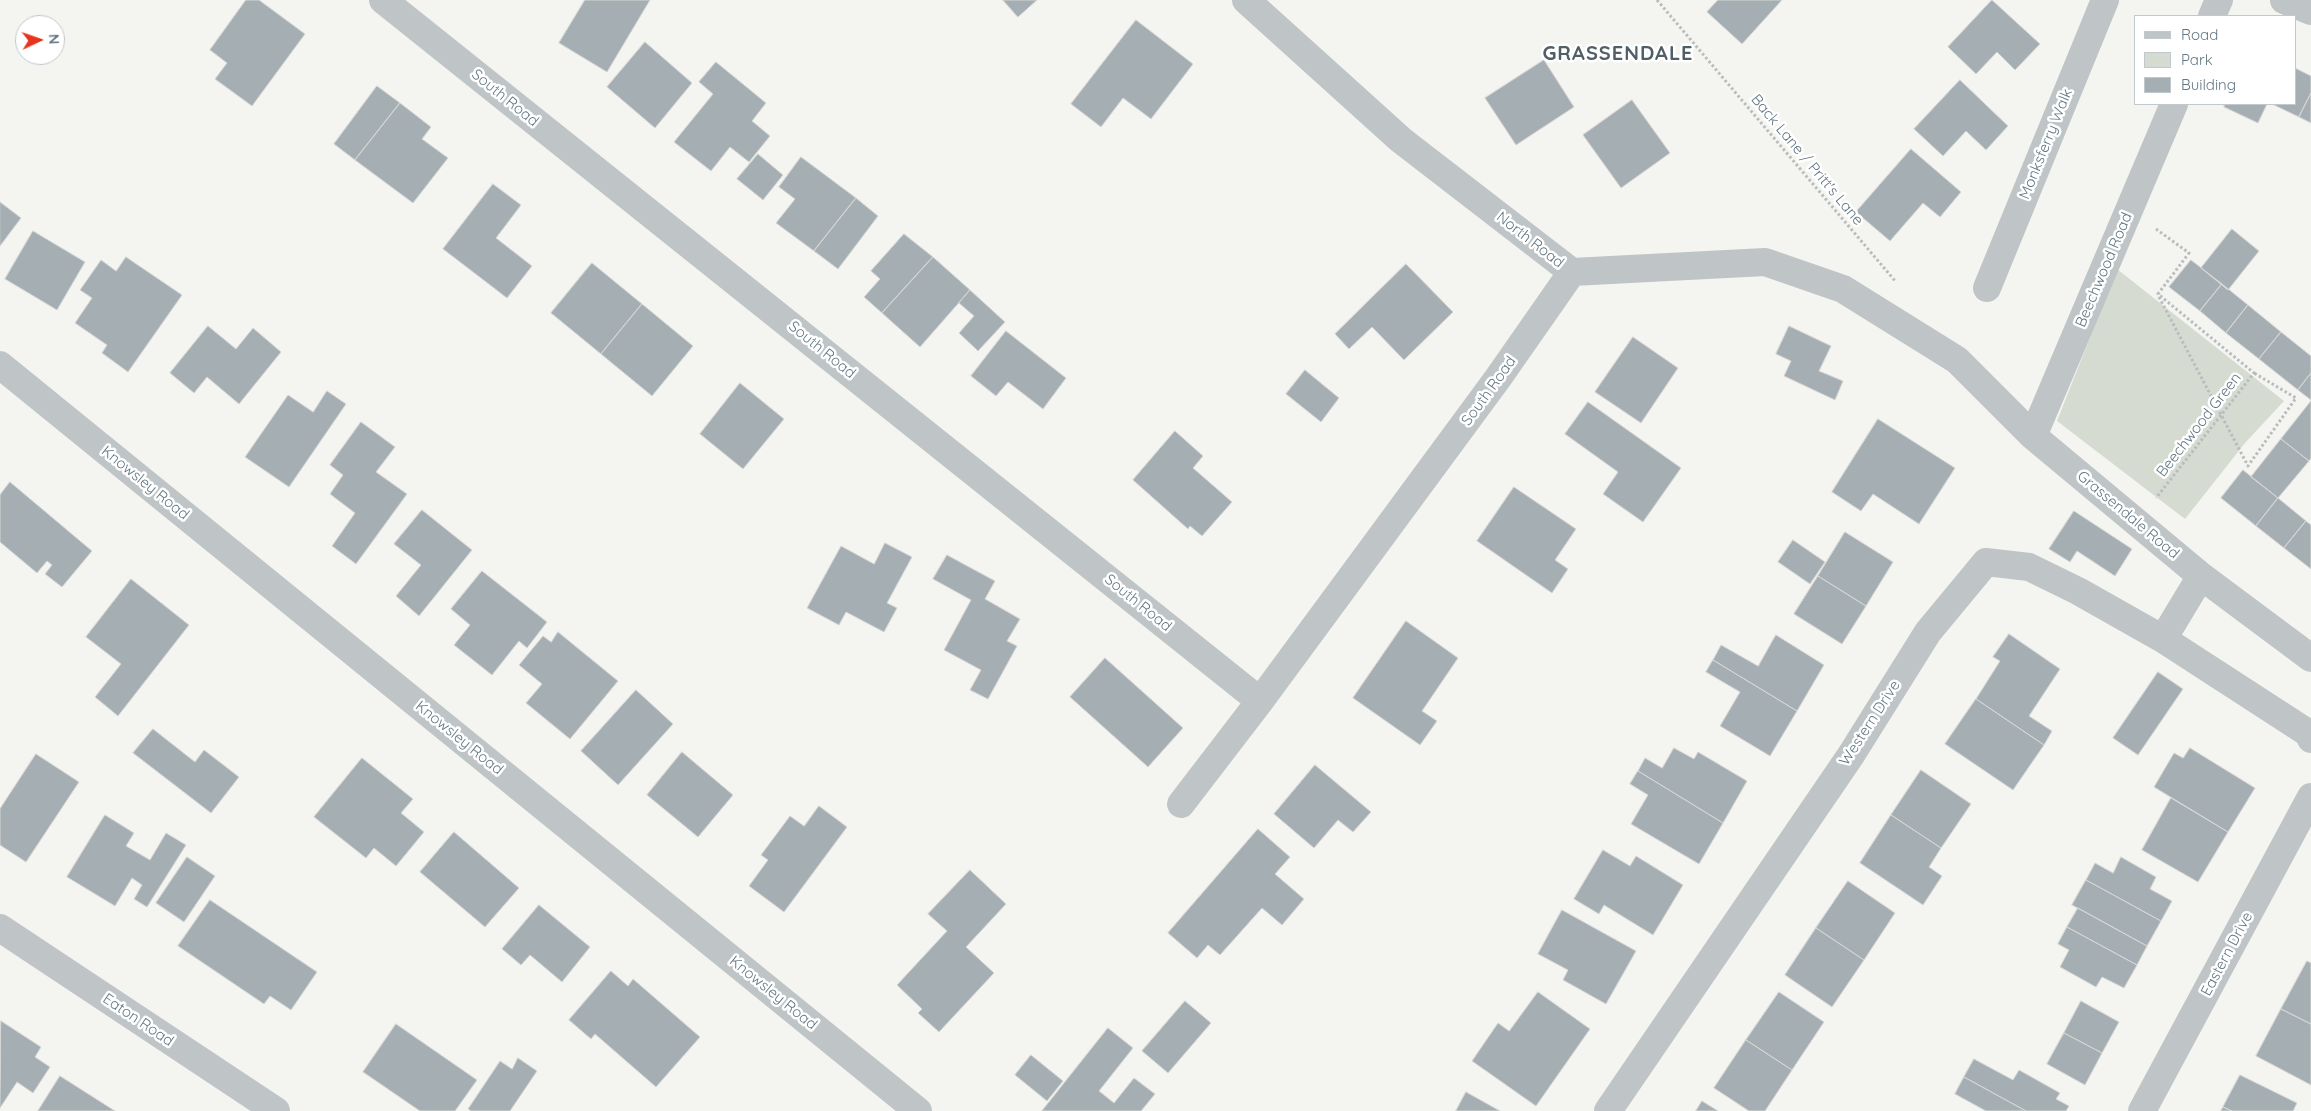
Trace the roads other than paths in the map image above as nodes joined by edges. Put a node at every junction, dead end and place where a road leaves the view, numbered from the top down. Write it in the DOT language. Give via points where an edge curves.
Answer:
graph roads {
  1 [pos="383,0"];
  2 [pos="1246,0"];
  3 [pos="2105,0"];
  4 [pos="2219,0"];
  5 [pos="2284,0"];
  6 [pos="2311,11"];
  7 [pos="2212,15"];
  8 [pos="2174,105"];
  9 [pos="1572,272"];
  10 [pos="1986,288"];
  11 [pos="1956,360"];
  12 [pos="0,365"];
  13 [pos="2033,436"];
  14 [pos="2201,576"];
  15 [pos="2162,639"];
  16 [pos="2311,658"];
  17 [pos="1260,701"];
  18 [pos="2310,734"];
  19 [pos="2311,797"];
  20 [pos="1180,804"];
  21 [pos="0,928"];
  22 [pos="276,1111"];
  23 [pos="918,1111"];
  24 [pos="1608,1111"];
  25 [pos="2142,1111"];
  1 -- 17 [label="street, South Road"];
  2 -- 9 [label="street, North Road" via="1401,140"];
  3 -- 10 [label="street, Monksferry Walk"];
  4 -- 7 [label="street"];
  5 -- 6 [label="street"];
  8 -- 13 [label="street, Beechwood Road"];
  9 -- 11 [label="street, North Road" via="1765,262 1843,289"];
  9 -- 17 [label="street, South Road"];
  11 -- 13 [label="street, Grassendale Road"];
  12 -- 23 [label="street, Knowsley Road"];
  13 -- 14 [label="street, Grassendale Road"];
  14 -- 15 [label="street"];
  14 -- 16 [label="street, Grassendale Road"];
  15 -- 18 [label="street"];
  15 -- 24 [label="street, Western Drive" via="2029,567 1986,562 1928,632 1851,755"];
  17 -- 20 [label="street, South Road"];
  19 -- 25 [label="street, Eastern Drive"];
  21 -- 22 [label="street, Eaton Road"];
}
